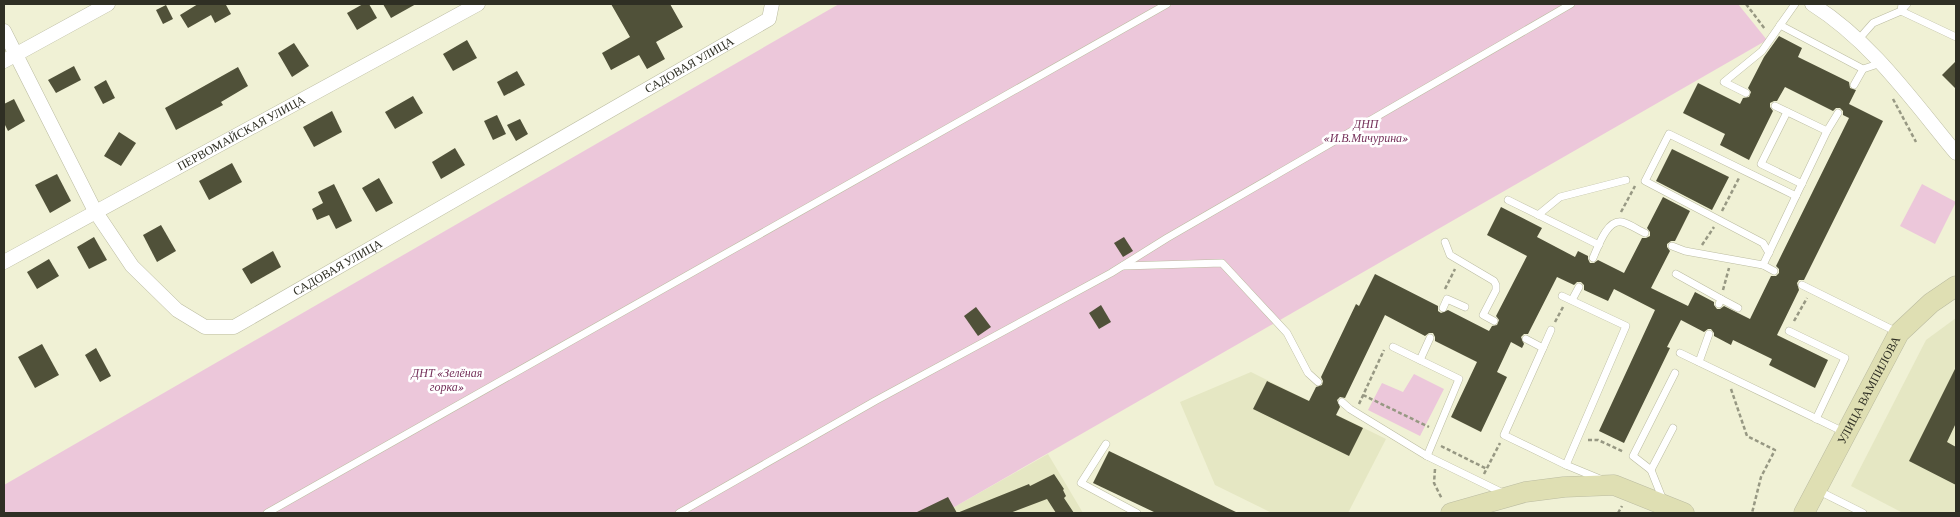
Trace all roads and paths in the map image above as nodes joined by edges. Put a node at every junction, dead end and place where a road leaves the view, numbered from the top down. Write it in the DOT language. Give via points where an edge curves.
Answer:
graph roads {
  1 [pos="108,4"];
  2 [pos="478,4"];
  3 [pos="772,4"];
  4 [pos="1167,4"];
  5 [pos="1571,4"];
  6 [pos="1746,4"];
  7 [pos="1795,4"];
  8 [pos="1907,4"];
  9 [pos="1819,6"];
  10 [pos="1901,7"];
  11 [pos="1780,25"];
  12 [pos="1766,30"];
  13 [pos="4,31"];
  14 [pos="1956,37"];
  15 [pos="1858,40"];
  16 [pos="10,57"];
  17 [pos="1881,64"];
  18 [pos="1863,69"];
  19 [pos="1854,84"];
  20 [pos="1746,92"];
  21 [pos="1893,99"];
  22 [pos="1775,106"];
  23 [pos="1788,112"];
  24 [pos="1838,113"];
  25 [pos="1827,131"];
  26 [pos="1916,142"];
  27 [pos="1956,153"];
  28 [pos="1626,180"];
  29 [pos="1645,181"];
  30 [pos="1802,184"];
  31 [pos="1796,196"];
  32 [pos="1508,200"];
  33 [pos="95,211"];
  34 [pos="1538,215"];
  35 [pos="1615,223"];
  36 [pos="1645,233"];
  37 [pos="1445,242"];
  38 [pos="1599,245"];
  39 [pos="1672,246"];
  40 [pos="1769,252"];
  41 [pos="1593,258"];
  42 [pos="1732,260"];
  43 [pos="1459,261"];
  44 [pos="4,262"];
  45 [pos="1763,265"];
  46 [pos="1122,266"];
  47 [pos="1774,270"];
  48 [pos="1676,274"];
  49 [pos="1802,285"];
  50 [pos="1956,286"];
  51 [pos="1579,287"];
  52 [pos="1567,298"];
  53 [pos="1447,299"];
  54 [pos="1721,299"];
  55 [pos="1805,301"];
  56 [pos="1465,307"];
  57 [pos="1443,308"];
  58 [pos="1738,308"];
  59 [pos="1494,321"];
  60 [pos="1794,321"];
  61 [pos="1551,330"];
  62 [pos="1790,331"];
  63 [pos="1899,333"];
  64 [pos="1709,334"];
  65 [pos="1430,338"];
  66 [pos="1526,340"];
  67 [pos="1393,347"];
  68 [pos="1543,348"];
  69 [pos="1680,353"];
  70 [pos="1420,360"];
  71 [pos="1699,362"];
  72 [pos="1675,373"];
  73 [pos="1727,376"];
  74 [pos="1318,382"];
  75 [pos="1363,395"];
  76 [pos="1342,402"];
  77 [pos="1355,412"];
  78 [pos="1816,419"];
  79 [pos="1673,428"];
  80 [pos="1438,431"];
  81 [pos="1846,433"];
  82 [pos="1577,440"];
  83 [pos="1433,442"];
  84 [pos="1500,442"];
  85 [pos="1106,444"];
  86 [pos="1427,456"];
  87 [pos="1633,456"];
  88 [pos="1438,461"];
  89 [pos="1566,465"];
  90 [pos="1651,470"];
  91 [pos="1614,485"];
  92 [pos="1816,490"];
  93 [pos="1508,496"];
  94 [pos="1664,504"];
  95 [pos="1448,509"];
  96 [pos="267,513"];
  97 [pos="679,513"];
  98 [pos="1137,513"];
  99 [pos="1684,513"];
  100 [pos="1752,513"];
  101 [pos="1804,513"];
  102 [pos="1863,513"];
  1 -- 16 [label="street"];
  2 -- 33 [label="street, ПЕРВОМАЙСКАЯ УЛИЦА"];
  3 -- 33 [label="street, САДОВАЯ УЛИЦА" via="769,19 234,327 205,326 177,310 132,266"];
  4 -- 96 [label="lane"];
  5 -- 46 [label="lane"];
  6 -- 12 [label="path"];
  7 -- 11 [label="lane"];
  8 -- 10 [label="lane"];
  9 -- 15 [label="street"];
  10 -- 14 [label="lane"];
  10 -- 15 [label="lane" via="1873,23"];
  11 -- 18 [label="lane"];
  11 -- 20 [label="lane" via="1762,51 1724,82"];
  13 -- 16 [label="street, САДОВАЯ УЛИЦА"];
  15 -- 17 [label="street"];
  16 -- 33 [label="street, САДОВАЯ УЛИЦА"];
  17 -- 18 [label="lane"];
  17 -- 27 [label="street"];
  18 -- 19 [label="lane"];
  21 -- 26 [label="path"];
  22 -- 23 [label="lane"];
  23 -- 25 [label="lane"];
  23 -- 30 [label="lane" via="1761,164"];
  24 -- 25 [label="lane"];
  25 -- 30 [label="lane"];
  28 -- 34 [label="lane" via="1560,197"];
  29 -- 31 [label="lane" via="1669,134"];
  29 -- 35 [label="path" via="1635,186"];
  29 -- 40 [label="lane" via="1763,243"];
  30 -- 31 [label="lane"];
  31 -- 40 [label="lane"];
  32 -- 34 [label="lane"];
  33 -- 44 [label="street, ПЕРВОМАЙСКАЯ УЛИЦА"];
  34 -- 38 [label="lane"];
  35 -- 36 [label="lane" via="1622,222"];
  35 -- 38 [label="lane"];
  37 -- 43 [label="lane" via="1450,255"];
  38 -- 41 [label="lane"];
  39 -- 42 [label="lane"];
  40 -- 45 [label="lane"];
  42 -- 45 [label="lane"];
  42 -- 54 [label="path"];
  43 -- 53 [label="path" via="1444,291"];
  43 -- 59 [label="lane" via="1494,280 1496,290 1483,315"];
  45 -- 47 [label="lane"];
  46 -- 74 [label="lane" via="1222,263 1287,333 1308,373"];
  46 -- 97 [label="lane"];
  48 -- 54 [label="lane"];
  49 -- 63 [label="lane"];
  50 -- 63 [label="street, УЛИЦА ВАМПИЛОВА" via="1931,303"];
  51 -- 52 [label="lane"];
  52 -- 61 [label="path"];
  52 -- 82 [label="lane" via="1626,326"];
  53 -- 56 [label="lane"];
  53 -- 57 [label="lane"];
  54 -- 58 [label="lane"];
  55 -- 60 [label="path"];
  61 -- 68 [label="lane"];
  62 -- 78 [label="lane" via="1845,358"];
  63 -- 81 [label="street, УЛИЦА ВАМПИЛОВА"];
  64 -- 71 [label="lane"];
  65 -- 70 [label="lane"];
  66 -- 68 [label="lane"];
  67 -- 70 [label="lane"];
  67 -- 75 [label="path" via="1386,347"];
  68 -- 89 [label="lane" via="1504,435"];
  69 -- 71 [label="lane"];
  70 -- 80 [label="lane" via="1459,379"];
  71 -- 73 [label="lane"];
  72 -- 87 [label="lane"];
  73 -- 78 [label="lane"];
  73 -- 100 [label="path" via="1747,436 1775,450 1761,478"];
  75 -- 77 [label="path"];
  75 -- 80 [label="path"];
  76 -- 77 [label="lane"];
  77 -- 86 [label="lane"];
  78 -- 81 [label="lane"];
  79 -- 90 [label="lane"];
  80 -- 83 [label="lane"];
  81 -- 92 [label="street, УЛИЦА ВАМПИЛОВА"];
  82 -- 87 [label="path" via="1598,440"];
  82 -- 89 [label="lane"];
  83 -- 84 [label="path" via="1487,468"];
  83 -- 86 [label="lane"];
  85 -- 98 [label="lane" via="1082,484"];
  86 -- 88 [label="lane"];
  87 -- 90 [label="lane"];
  88 -- 93 [label="lane"];
  88 -- 95 [label="path" via="1434,483"];
  89 -- 91 [label="lane"];
  90 -- 94 [label="lane"];
  91 -- 93 [label="street" via="1564,487"];
  91 -- 94 [label="street"];
  92 -- 101 [label="street, УЛИЦА ВАМПИЛОВА"];
  92 -- 102 [label="lane"];
  93 -- 95 [label="street"];
  94 -- 99 [label="street"];
}
